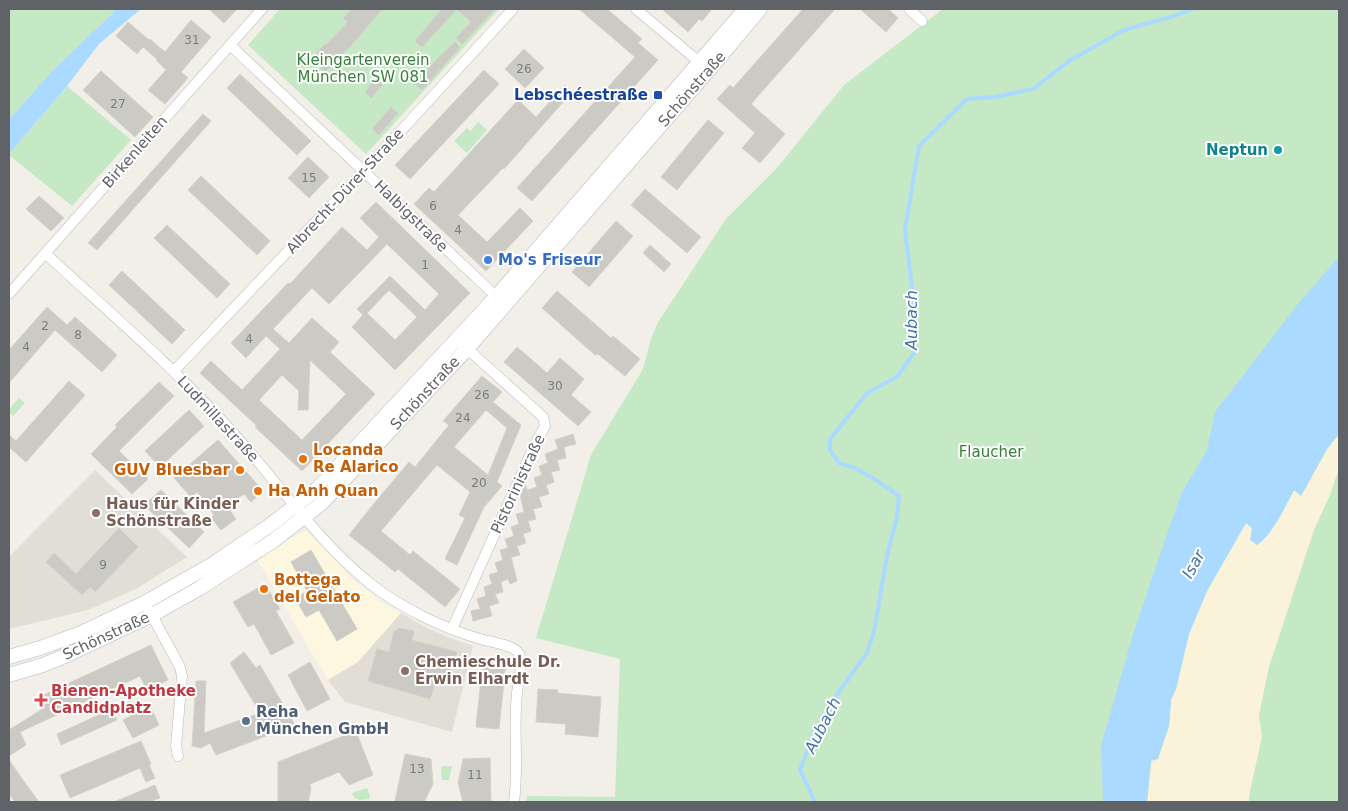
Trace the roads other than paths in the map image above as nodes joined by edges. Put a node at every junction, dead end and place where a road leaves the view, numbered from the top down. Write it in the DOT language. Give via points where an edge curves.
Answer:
graph roads {
  1 [pos="262,9"];
  2 [pos="513,9"];
  3 [pos="636,9"];
  4 [pos="750,9"];
  5 [pos="760,9"];
  6 [pos="909,9"];
  7 [pos="922,21"];
  8 [pos="230,45"];
  9 [pos="704,66"];
  10 [pos="364,172"];
  11 [pos="46,254"];
  12 [pos="9,294"];
  13 [pos="500,301"];
  14 [pos="462,344"];
  15 [pos="174,372"];
  16 [pos="300,512"];
  17 [pos="148,609"];
  18 [pos="452,629"];
  19 [pos="9,657"];
  20 [pos="9,675"];
  21 [pos="178,756"];
  22 [pos="514,802"];
  1 -- 8 [label="street, Birkenleiten"];
  2 -- 10 [label="street, Albrecht-Dürer-Straße"];
  3 -- 9 [label="street"];
  4 -- 9 [label="street, Schönstraße" via="741,14"];
  5 -- 9 [label="street, Schönstraße"];
  6 -- 7 [label="street"];
  8 -- 10 [label="street, Halbigstraße"];
  8 -- 11 [label="street, Birkenleiten"];
  9 -- 13 [label="street, Schönstraße"];
  10 -- 13 [label="street, Halbigstraße"];
  10 -- 15 [label="street, Albrecht-Dürer-Straße"];
  11 -- 12 [label="street, Birkenleiten"];
  11 -- 15 [label="street, Ludmillastraße"];
  13 -- 14 [label="street, Schönstraße"];
  14 -- 16 [label="street, Schönstraße" via="318,488"];
  14 -- 18 [label="street, Pistorinistraße" via="543,418 545,426"];
  15 -- 16 [label="street, Ludmillastraße" via="235,435"];
  16 -- 17 [label="street, Schönstraße" via="269,526"];
  16 -- 18 [label="street, Ludmillastraße" via="356,573 385,595"];
  17 -- 19 [label="street, Schönstraße"];
  17 -- 20 [label="street, Schönstraße" via="65,656"];
  17 -- 21 [label="street" via="182,676"];
  18 -- 22 [label="street, Ludmillastraße" via="519,652"];
}
